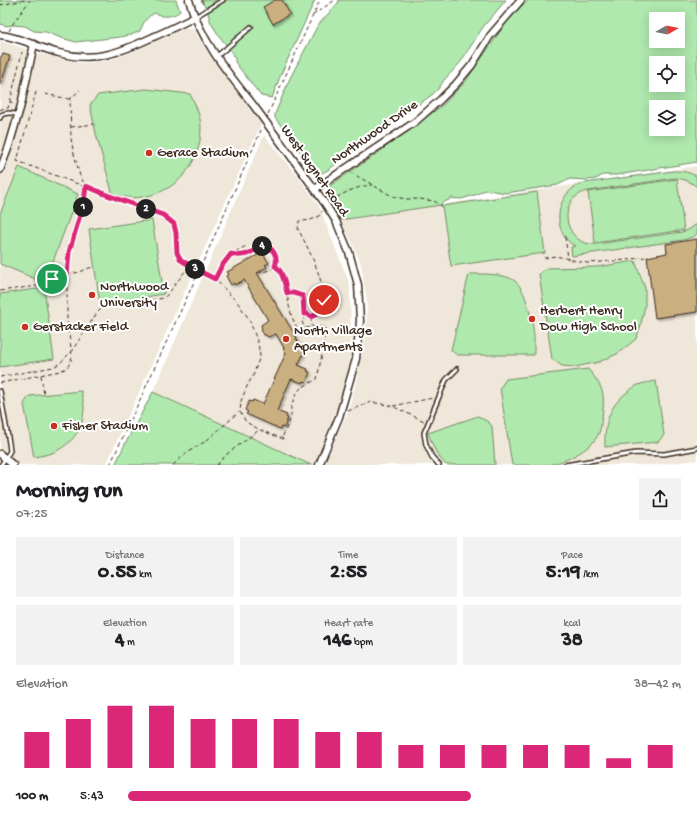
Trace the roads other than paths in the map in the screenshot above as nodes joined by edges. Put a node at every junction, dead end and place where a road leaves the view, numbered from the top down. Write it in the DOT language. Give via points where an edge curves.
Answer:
graph roads {
  1 [pos="189,0"];
  2 [pos="223,0"];
  3 [pos="520,0"];
  4 [pos="195,17"];
  5 [pos="251,27"];
  6 [pos="0,35"];
  7 [pos="34,44"];
  8 [pos="216,57"];
  9 [pos="18,115"];
  10 [pos="0,118"];
  11 [pos="0,170"];
  12 [pos="315,189"];
  13 [pos="457,368"];
  14 [pos="0,391"];
  15 [pos="697,448"];
  16 [pos="0,454"];
  17 [pos="6,459"];
  18 [pos="2,465"];
  19 [pos="13,465"];
  20 [pos="319,465"];
  21 [pos="439,465"];
  22 [pos="565,465"];
  1 -- 4 [label="street, West Sugnet Road"];
  2 -- 4 [label="lane"];
  3 -- 12 [label="street, Northwood Drive" via="490,36 472,65 441,99 415,122"];
  4 -- 7 [label="street" via="120,52 103,56 66,55"];
  4 -- 8 [label="street, West Sugnet Road"];
  5 -- 8 [label="lane"];
  6 -- 7 [label="street"];
  7 -- 9 [label="street"];
  8 -- 12 [label="street, West Sugnet Road"];
  9 -- 10 [label="lane" via="6,113"];
  9 -- 11 [label="street"];
  12 -- 20 [label="street, West Sugnet Road" via="324,207 336,222 348,252 358,285 360,321 356,359 339,417"];
  13 -- 21 [label="lane" via="446,380 424,433 426,445"];
  14 -- 17 [label="lane" via="10,451"];
  15 -- 22 [label="lane" via="664,454 636,453"];
  16 -- 17 [label="street"];
  17 -- 18 [label="lane"];
  17 -- 19 [label="street"];
}
